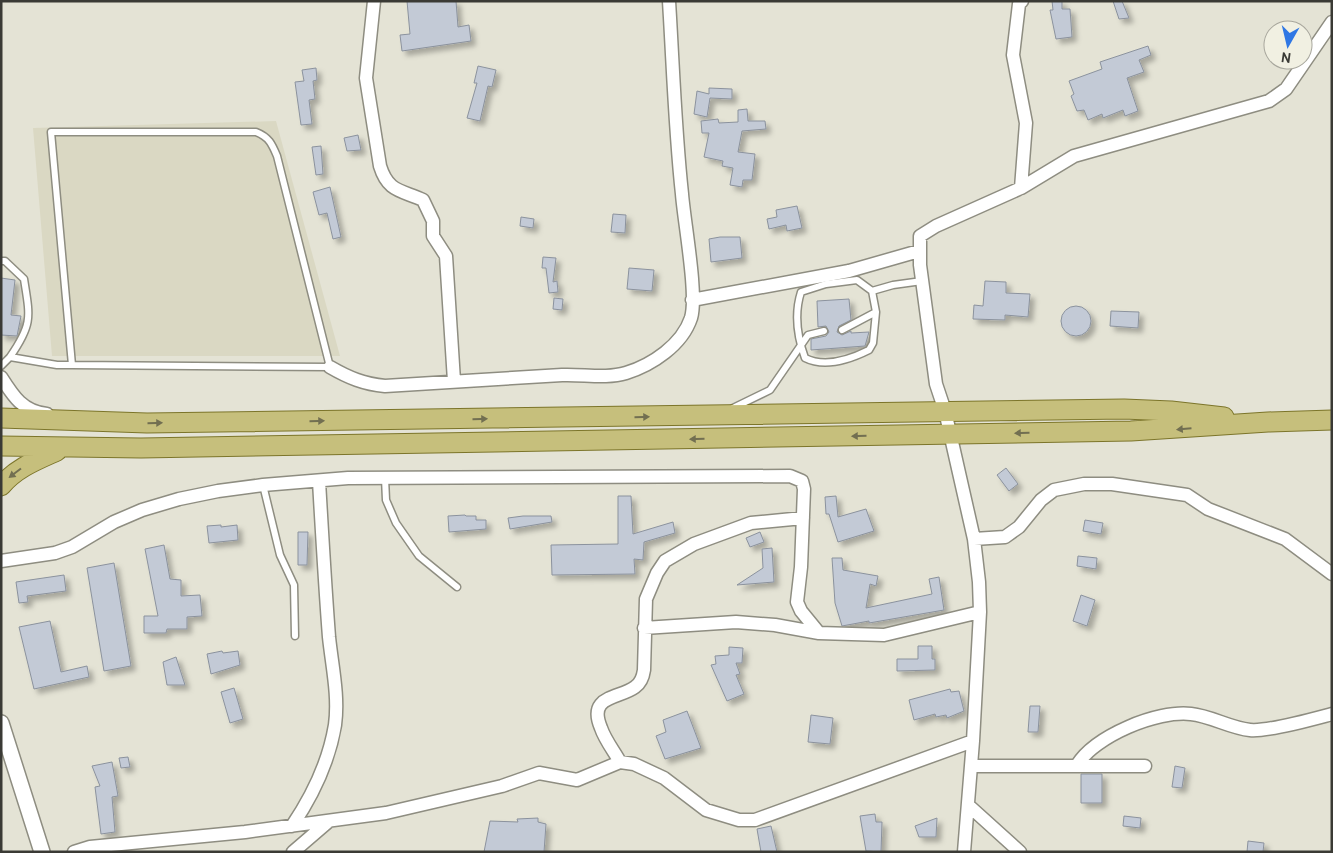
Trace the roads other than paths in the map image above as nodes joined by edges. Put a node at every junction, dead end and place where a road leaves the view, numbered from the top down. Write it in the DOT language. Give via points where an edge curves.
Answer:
graph roads {
  1 [pos="374,1"];
  2 [pos="669,1"];
  3 [pos="1022,1"];
  4 [pos="1332,22"];
  5 [pos="1021,188"];
  6 [pos="919,251"];
  7 [pos="1,261"];
  8 [pos="922,281"];
  9 [pos="872,291"];
  10 [pos="692,300"];
  11 [pos="876,312"];
  12 [pos="842,330"];
  13 [pos="824,331"];
  14 [pos="801,346"];
  15 [pos="10,357"];
  16 [pos="72,365"];
  17 [pos="1,366"];
  18 [pos="330,367"];
  19 [pos="1,377"];
  20 [pos="454,382"];
  21 [pos="945,411"];
  22 [pos="711,416"];
  23 [pos="1,418"];
  24 [pos="1332,420"];
  25 [pos="1268,422"];
  26 [pos="130,423"];
  27 [pos="950,434"];
  28 [pos="1,446"];
  29 [pos="63,448"];
  30 [pos="385,478"];
  31 [pos="319,481"];
  32 [pos="263,485"];
  33 [pos="1,486"];
  34 [pos="803,518"];
  35 [pos="974,539"];
  36 [pos="1,561"];
  37 [pos="1332,574"];
  38 [pos="457,587"];
  39 [pos="980,612"];
  40 [pos="644,628"];
  41 [pos="819,633"];
  42 [pos="295,636"];
  43 [pos="1332,714"];
  44 [pos="1,723"];
  45 [pos="973,741"];
  46 [pos="620,762"];
  47 [pos="1076,765"];
  48 [pos="971,766"];
  49 [pos="1145,766"];
  50 [pos="968,805"];
  51 [pos="329,821"];
  52 [pos="292,826"];
  53 [pos="42,852"];
  54 [pos="74,852"];
  55 [pos="293,852"];
  56 [pos="964,852"];
  57 [pos="1020,852"];
  1 -- 20 [label="street" via="366,78 380,166 384,179 390,185 423,200 433,221 433,236 446,256"];
  2 -- 10 [label="street"];
  3 -- 5 [label="street" via="1013,55 1026,123"];
  4 -- 5 [label="street" via="1286,89 1269,101 1074,156"];
  5 -- 6 [label="street" via="927,231 920,236"];
  6 -- 8 [label="street"];
  6 -- 10 [label="street" via="850,271"];
  7 -- 15 [label="lane" via="24,279 29,311 25,335"];
  8 -- 9 [label="lane"];
  8 -- 21 [label="street" via="936,384"];
  9 -- 11 [label="lane"];
  9 -- 14 [label="lane" via="857,280 826,284 801,292 795,309"];
  10 -- 20 [label="street" via="690,319 684,333 653,361 625,373"];
  11 -- 12 [label="lane"];
  11 -- 14 [label="lane" via="870,350 832,362 813,362 805,358"];
  13 -- 14 [label="lane" via="808,335"];
  14 -- 22 [label="lane" via="770,390"];
  15 -- 16 [label="lane"];
  15 -- 17 [label="lane"];
  16 -- 18 [label="lane"];
  16 -- 18 [label="lane" via="51,132 256,132 265,136 277,156"];
  18 -- 20 [label="street" via="364,384"];
  19 -- 26 [label="street" via="18,402 40,414"];
  21 -- 22 [label="main road"];
  21 -- 25 [label="main road" via="1171,411"];
  21 -- 27 [label="street"];
  26 -- 22 [label="main road, one-way"];
  23 -- 26 [label="main road"];
  24 -- 25 [label="main road"];
  25 -- 27 [label="main road, one-way" via="1131,431"];
  27 -- 29 [label="main road, one-way"];
  27 -- 35 [label="street"];
  28 -- 29 [label="main road"];
  29 -- 33 [label="main road, one-way" via="22,467"];
  30 -- 31 [label="street"];
  30 -- 34 [label="street" via="790,476 803,485"];
  30 -- 38 [label="lane" via="386,500 396,523 419,556"];
  31 -- 32 [label="street"];
  31 -- 52 [label="street" via="336,697 335,724 318,780"];
  32 -- 36 [label="street" via="179,499 114,522 55,553"];
  32 -- 42 [label="lane" via="280,555 294,585"];
  34 -- 40 [label="street" via="752,523 676,553 666,561 649,590"];
  34 -- 41 [label="street" via="797,602"];
  35 -- 37 [label="street" via="1005,537 1054,490 1084,484 1112,484 1187,495 1208,509 1285,539"];
  35 -- 39 [label="street"];
  39 -- 41 [label="street" via="884,635"];
  39 -- 45 [label="street"];
  40 -- 41 [label="street" via="736,622"];
  40 -- 46 [label="street" via="642,680 629,691 611,696 599,707 597,715 600,728"];
  43 -- 47 [label="street" via="1250,730 1192,714 1158,718 1101,740"];
  44 -- 53 [label="street"];
  45 -- 46 [label="street" via="755,820 739,820 706,810 664,778 634,764"];
  45 -- 48 [label="street"];
  46 -- 51 [label="street" via="577,780 539,773 430,804"];
  47 -- 48 [label="street"];
  47 -- 49 [label="street"];
  48 -- 50 [label="street"];
  50 -- 56 [label="street"];
  50 -- 57 [label="street"];
  51 -- 52 [label="street"];
  51 -- 55 [label="street"];
  52 -- 54 [label="street" via="90,846"];
}
